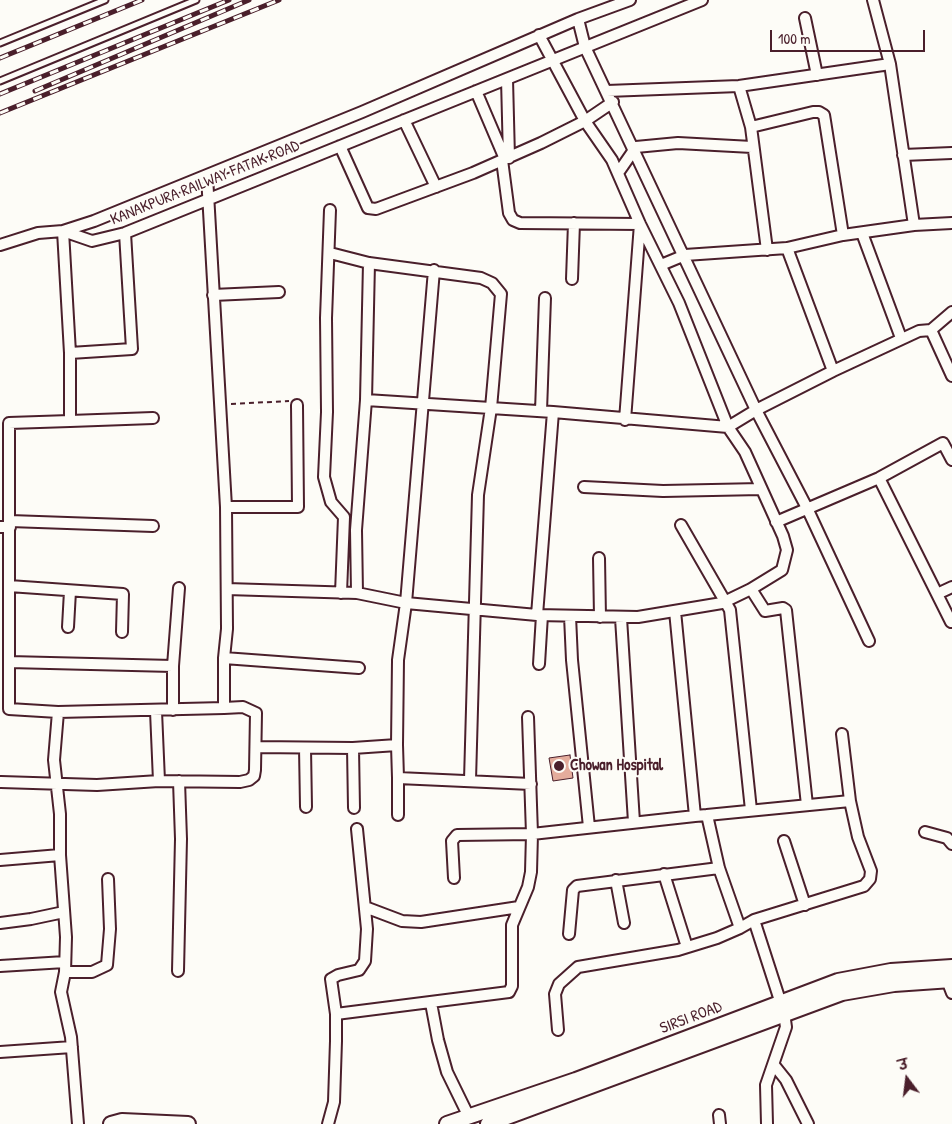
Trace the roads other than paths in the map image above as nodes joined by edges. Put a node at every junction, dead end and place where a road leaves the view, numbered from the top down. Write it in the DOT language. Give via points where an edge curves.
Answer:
graph roads {
  1 [pos="105,0"];
  2 [pos="196,0"];
  3 [pos="630,0"];
  4 [pos="702,0"];
  5 [pos="873,0"];
  6 [pos="578,18"];
  7 [pos="804,18"];
  8 [pos="540,35"];
  9 [pos="0,44"];
  10 [pos="586,47"];
  11 [pos="552,61"];
  12 [pos="890,64"];
  13 [pos="816,75"];
  14 [pos="506,79"];
  15 [pos="0,81"];
  16 [pos="739,86"];
  17 [pos="476,91"];
  18 [pos="607,91"];
  19 [pos="613,102"];
  20 [pos="404,120"];
  21 [pos="585,122"];
  22 [pos="751,127"];
  23 [pos="340,146"];
  24 [pos="752,147"];
  25 [pos="634,150"];
  26 [pos="952,153"];
  27 [pos="903,155"];
  28 [pos="505,159"];
  29 [pos="618,172"];
  30 [pos="207,176"];
  31 [pos="436,187"];
  32 [pos="210,199"];
  33 [pos="330,210"];
  34 [pos="574,223"];
  35 [pos="640,224"];
  36 [pos="952,224"];
  37 [pos="914,225"];
  38 [pos="63,231"];
  39 [pos="862,232"];
  40 [pos="125,233"];
  41 [pos="843,235"];
  42 [pos="0,245"];
  43 [pos="787,248"];
  44 [pos="767,250"];
  45 [pos="330,253"];
  46 [pos="684,255"];
  47 [pos="369,263"];
  48 [pos="661,265"];
  49 [pos="434,270"];
  50 [pos="572,279"];
  51 [pos="280,292"];
  52 [pos="214,296"];
  53 [pos="545,298"];
  54 [pos="952,312"];
  55 [pos="931,330"];
  56 [pos="902,338"];
  57 [pos="70,353"];
  58 [pos="832,371"];
  59 [pos="951,371"];
  60 [pos="366,400"];
  61 [pos="424,402"];
  62 [pos="296,405"];
  63 [pos="491,408"];
  64 [pos="756,410"];
  65 [pos="541,411"];
  66 [pos="553,412"];
  67 [pos="153,418"];
  68 [pos="625,420"];
  69 [pos="70,421"];
  70 [pos="5,423"];
  71 [pos="728,427"];
  72 [pos="952,437"];
  73 [pos="942,443"];
  74 [pos="952,460"];
  75 [pos="879,478"];
  76 [pos="584,487"];
  77 [pos="761,489"];
  78 [pos="226,507"];
  79 [pos="807,508"];
  80 [pos="776,522"];
  81 [pos="7,525"];
  82 [pos="681,525"];
  83 [pos="153,526"];
  84 [pos="599,558"];
  85 [pos="10,586"];
  86 [pos="952,587"];
  87 [pos="179,588"];
  88 [pos="227,589"];
  89 [pos="751,590"];
  90 [pos="70,592"];
  91 [pos="340,593"];
  92 [pos="357,593"];
  93 [pos="937,594"];
  94 [pos="725,602"];
  95 [pos="406,603"];
  96 [pos="474,609"];
  97 [pos="675,611"];
  98 [pos="539,615"];
  99 [pos="570,616"];
  100 [pos="600,618"];
  101 [pos="621,618"];
  102 [pos="951,622"];
  103 [pos="68,627"];
  104 [pos="122,632"];
  105 [pos="869,641"];
  106 [pos="224,658"];
  107 [pos="9,662"];
  108 [pos="539,664"];
  109 [pos="173,666"];
  110 [pos="359,668"];
  111 [pos="4,708"];
  112 [pos="224,708"];
  113 [pos="173,710"];
  114 [pos="156,711"];
  115 [pos="58,712"];
  116 [pos="528,717"];
  117 [pos="842,734"];
  118 [pos="397,745"];
  119 [pos="256,747"];
  120 [pos="305,748"];
  121 [pos="353,748"];
  122 [pos="398,778"];
  123 [pos="470,780"];
  124 [pos="158,781"];
  125 [pos="179,781"];
  126 [pos="1,782"];
  127 [pos="56,784"];
  128 [pos="531,784"];
  129 [pos="850,801"];
  130 [pos="807,805"];
  131 [pos="306,807"];
  132 [pos="354,808"];
  133 [pos="751,810"];
  134 [pos="398,815"];
  135 [pos="707,815"];
  136 [pos="695,816"];
  137 [pos="634,822"];
  138 [pos="589,827"];
  139 [pos="357,829"];
  140 [pos="925,832"];
  141 [pos="532,834"];
  142 [pos="784,841"];
  143 [pos="952,844"];
  144 [pos="60,855"];
  145 [pos="0,860"];
  146 [pos="719,868"];
  147 [pos="664,874"];
  148 [pos="454,878"];
  149 [pos="108,879"];
  150 [pos="616,880"];
  151 [pos="805,905"];
  152 [pos="365,907"];
  153 [pos="519,907"];
  154 [pos="64,912"];
  155 [pos="754,920"];
  156 [pos="0,923"];
  157 [pos="624,923"];
  158 [pos="740,928"];
  159 [pos="569,934"];
  160 [pos="687,948"];
  161 [pos="0,966"];
  162 [pos="65,967"];
  163 [pos="178,971"];
  164 [pos="950,976"];
  165 [pos="952,993"];
  166 [pos="432,1003"];
  167 [pos="782,1009"];
  168 [pos="336,1014"];
  169 [pos="558,1030"];
  170 [pos="72,1048"];
  171 [pos="0,1052"];
  172 [pos="774,1065"];
  173 [pos="469,1117"];
  174 [pos="78,1124"];
  175 [pos="111,1124"];
  176 [pos="188,1124"];
  177 [pos="328,1124"];
  178 [pos="447,1124"];
  179 [pos="488,1124"];
  180 [pos="768,1124"];
  181 [pos="808,1124"];
  1 -- 9 [label="lane"];
  2 -- 15 [label="lane"];
  3 -- 6 [label="street, KANAKPURA RAILWAY FATAK ROAD"];
  4 -- 10 [label="street, KANAKPURA RAILWAY FATAK ROAD"];
  5 -- 12 [label="street"];
  6 -- 8 [label="street, KANAKPURA RAILWAY FATAK ROAD"];
  6 -- 10 [label="street"];
  7 -- 13 [label="street"];
  8 -- 11 [label="street"];
  8 -- 30 [label="street, KANAKPURA RAILWAY FATAK ROAD"];
  10 -- 11 [label="street, KANAKPURA RAILWAY FATAK ROAD"];
  10 -- 18 [label="street"];
  11 -- 14 [label="street, KANAKPURA RAILWAY FATAK ROAD"];
  11 -- 21 [label="street"];
  12 -- 13 [label="street"];
  12 -- 27 [label="street"];
  13 -- 16 [label="street"];
  14 -- 17 [label="street, KANAKPURA RAILWAY FATAK ROAD"];
  14 -- 28 [label="street"];
  16 -- 18 [label="street"];
  16 -- 22 [label="street"];
  17 -- 20 [label="street, KANAKPURA RAILWAY FATAK ROAD"];
  17 -- 28 [label="street"];
  18 -- 19 [label="street"];
  19 -- 21 [label="street"];
  19 -- 25 [label="street"];
  20 -- 23 [label="street, KANAKPURA RAILWAY FATAK ROAD"];
  20 -- 31 [label="street"];
  21 -- 28 [label="street"];
  21 -- 29 [label="street"];
  22 -- 24 [label="street"];
  22 -- 41 [label="street" via="813,112 824,115"];
  23 -- 31 [label="street" via="368,208 372,210"];
  23 -- 32 [label="street, KANAKPURA RAILWAY FATAK ROAD"];
  24 -- 25 [label="street" via="678,142 636,147"];
  24 -- 44 [label="street"];
  25 -- 29 [label="street"];
  25 -- 46 [label="street"];
  26 -- 27 [label="street"];
  27 -- 37 [label="street"];
  28 -- 31 [label="street"];
  28 -- 34 [label="street" via="509,213 513,220 520,223"];
  29 -- 35 [label="street"];
  30 -- 32 [label="street"];
  30 -- 38 [label="street, KANAKPURA RAILWAY FATAK ROAD"];
  32 -- 40 [label="street, KANAKPURA RAILWAY FATAK ROAD"];
  32 -- 52 [label="street"];
  33 -- 45 [label="street"];
  34 -- 35 [label="street"];
  34 -- 50 [label="street"];
  35 -- 48 [label="street"];
  35 -- 68 [label="street"];
  36 -- 37 [label="street"];
  37 -- 39 [label="street"];
  38 -- 40 [label="street, KANAKPURA RAILWAY FATAK ROAD" via="92,241"];
  38 -- 42 [label="street" via="38,233"];
  38 -- 57 [label="street"];
  39 -- 41 [label="street"];
  39 -- 56 [label="street"];
  40 -- 57 [label="street" via="132,349"];
  41 -- 43 [label="street"];
  43 -- 44 [label="street"];
  43 -- 58 [label="street"];
  44 -- 46 [label="street"];
  45 -- 47 [label="street"];
  45 -- 91 [label="street" via="324,477 331,502 344,517"];
  46 -- 48 [label="street"];
  46 -- 64 [label="street"];
  47 -- 49 [label="street"];
  47 -- 60 [label="street"];
  48 -- 71 [label="street"];
  49 -- 61 [label="street"];
  49 -- 63 [label="street" via="481,278 498,289 500,302"];
  51 -- 52 [label="street"];
  52 -- 78 [label="street"];
  53 -- 65 [label="street"];
  54 -- 55 [label="street"];
  55 -- 56 [label="street"];
  55 -- 59 [label="street"];
  56 -- 58 [label="street"];
  57 -- 69 [label="street"];
  58 -- 64 [label="street"];
  60 -- 61 [label="street"];
  60 -- 92 [label="street" via="356,530"];
  61 -- 63 [label="street"];
  61 -- 95 [label="street"];
  62 -- 78 [label="street" via="298,508"];
  63 -- 65 [label="street"];
  63 -- 96 [label="street" via="478,495"];
  64 -- 71 [label="street"];
  64 -- 79 [label="street"];
  65 -- 66 [label="street"];
  66 -- 68 [label="street"];
  66 -- 98 [label="street"];
  67 -- 69 [label="street"];
  68 -- 71 [label="street"];
  69 -- 70 [label="street"];
  70 -- 81 [label="street"];
  71 -- 77 [label="street" via="745,452"];
  72 -- 73 [label="street"];
  73 -- 74 [label="street"];
  73 -- 75 [label="street"];
  75 -- 79 [label="street"];
  75 -- 93 [label="street"];
  76 -- 77 [label="street" via="663,491"];
  77 -- 80 [label="street"];
  78 -- 88 [label="street"];
  79 -- 80 [label="street"];
  79 -- 105 [label="street"];
  80 -- 89 [label="street" via="787,550 786,562 775,576"];
  81 -- 83 [label="street"];
  81 -- 85 [label="street"];
  82 -- 94 [label="street"];
  84 -- 100 [label="street"];
  85 -- 90 [label="street"];
  85 -- 107 [label="street"];
  86 -- 93 [label="street"];
  87 -- 109 [label="street"];
  88 -- 91 [label="street"];
  88 -- 106 [label="street"];
  89 -- 94 [label="street"];
  89 -- 130 [label="street" via="765,611 786,610"];
  90 -- 103 [label="street"];
  90 -- 104 [label="street" via="123,594"];
  91 -- 92 [label="street"];
  92 -- 95 [label="street"];
  93 -- 102 [label="street"];
  94 -- 97 [label="street"];
  94 -- 133 [label="street" via="730,610"];
  95 -- 96 [label="street"];
  95 -- 118 [label="street" via="396,687"];
  96 -- 98 [label="street"];
  96 -- 123 [label="street"];
  97 -- 101 [label="street"];
  97 -- 136 [label="street"];
  98 -- 99 [label="street"];
  98 -- 108 [label="street"];
  99 -- 100 [label="street"];
  99 -- 138 [label="street"];
  100 -- 101 [label="street"];
  101 -- 137 [label="street"];
  106 -- 110 [label="street"];
  106 -- 112 [label="street"];
  107 -- 109 [label="street"];
  107 -- 111 [label="street"];
  109 -- 113 [label="street"];
  111 -- 115 [label="street"];
  112 -- 113 [label="street"];
  112 -- 119 [label="street" via="242,707 256,713"];
  113 -- 114 [label="street"];
  114 -- 115 [label="street"];
  114 -- 124 [label="street"];
  115 -- 127 [label="street" via="54,760"];
  116 -- 128 [label="street"];
  117 -- 129 [label="street"];
  118 -- 121 [label="street"];
  118 -- 122 [label="street"];
  119 -- 120 [label="street"];
  119 -- 125 [label="street" via="254,776 249,780"];
  120 -- 121 [label="street"];
  120 -- 131 [label="street"];
  121 -- 132 [label="street"];
  122 -- 123 [label="street"];
  122 -- 134 [label="street"];
  123 -- 128 [label="street"];
  124 -- 125 [label="street"];
  124 -- 127 [label="street"];
  125 -- 163 [label="street" via="182,839"];
  126 -- 127 [label="street"];
  127 -- 144 [label="street"];
  128 -- 141 [label="street"];
  129 -- 130 [label="street"];
  129 -- 151 [label="street" via="858,837 871,871 870,879 864,886"];
  130 -- 133 [label="street"];
  133 -- 135 [label="street"];
  135 -- 136 [label="street"];
  135 -- 146 [label="street"];
  136 -- 137 [label="street"];
  137 -- 138 [label="street"];
  138 -- 141 [label="street"];
  139 -- 152 [label="street"];
  140 -- 143 [label="street" via="947,838"];
  141 -- 148 [label="street" via="457,835 452,841"];
  141 -- 153 [label="street" via="531,872"];
  142 -- 151 [label="street"];
  144 -- 145 [label="street"];
  144 -- 154 [label="street"];
  146 -- 147 [label="street"];
  146 -- 158 [label="street"];
  147 -- 150 [label="street"];
  147 -- 160 [label="street"];
  149 -- 162 [label="street" via="110,929 107,965 92,972"];
  150 -- 157 [label="street"];
  150 -- 159 [label="street" via="582,884 573,890"];
  151 -- 155 [label="street"];
  152 -- 153 [label="street" via="402,921 421,922"];
  152 -- 168 [label="street" via="365,961 359,970 338,974 331,979"];
  153 -- 166 [label="street" via="512,925 512,986 509,992"];
  154 -- 156 [label="street"];
  154 -- 162 [label="street"];
  155 -- 158 [label="street"];
  155 -- 167 [label="street"];
  158 -- 160 [label="street"];
  160 -- 169 [label="street" via="578,967 559,984 555,994"];
  161 -- 162 [label="street"];
  162 -- 170 [label="street" via="60,992"];
  164 -- 165 [label="street"];
  164 -- 167 [label="main road, SIRSI ROAD" via="842,993"];
  166 -- 168 [label="street"];
  166 -- 173 [label="street" via="447,1072"];
  167 -- 172 [label="street" via="786,1027"];
  167 -- 173 [label="main road, SIRSI ROAD"];
  167 -- 179 [label="main road, SIRSI ROAD"];
  168 -- 177 [label="street" via="334,1102"];
  170 -- 171 [label="street"];
  170 -- 174 [label="street"];
  172 -- 180 [label="street" via="766,1085"];
  172 -- 181 [label="street" via="786,1080"];
  173 -- 178 [label="main road, SIRSI ROAD"];
  175 -- 176 [label="main road" via="122,1121"];
}
